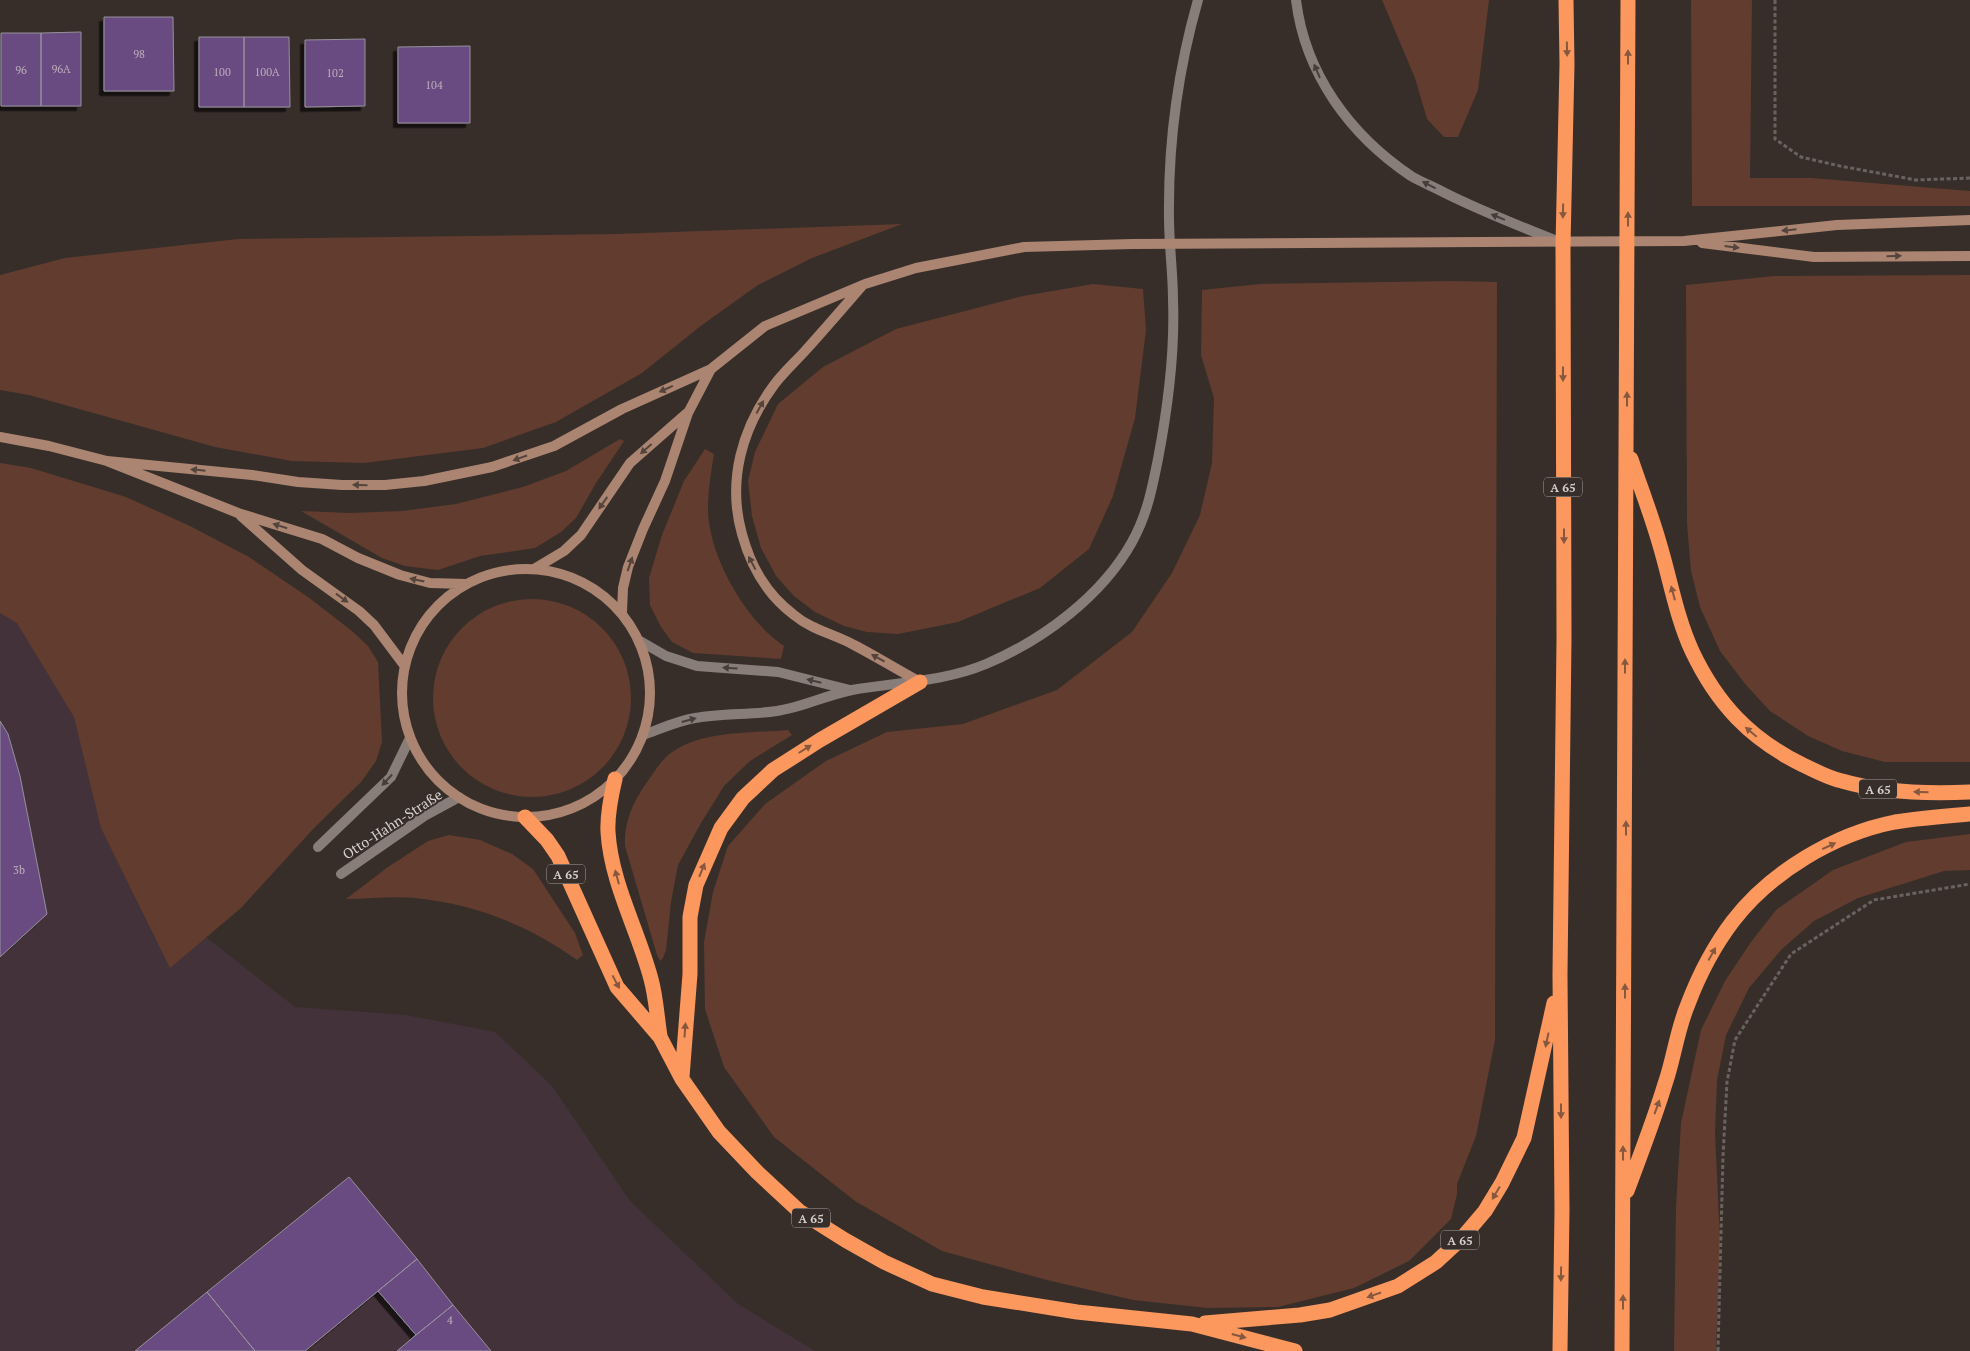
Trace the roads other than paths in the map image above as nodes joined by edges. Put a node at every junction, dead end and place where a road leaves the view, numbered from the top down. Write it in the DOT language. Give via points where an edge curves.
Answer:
graph roads {
  1 [pos="1198,0"];
  2 [pos="1296,0"];
  3 [pos="1566,0"];
  4 [pos="1628,0"];
  5 [pos="1970,220"];
  6 [pos="1684,240"];
  7 [pos="1557,241"];
  8 [pos="1970,256"];
  9 [pos="865,284"];
  10 [pos="711,369"];
  11 [pos="688,413"];
  12 [pos="0,437"];
  13 [pos="1627,448"];
  14 [pos="107,461"];
  15 [pos="238,513"];
  16 [pos="534,569"];
  17 [pos="466,584"];
  18 [pos="622,612"];
  19 [pos="640,641"];
  20 [pos="404,665"];
  21 [pos="920,682"];
  22 [pos="850,690"];
  23 [pos="643,735"];
  24 [pos="410,738"];
  25 [pos="615,779"];
  26 [pos="1970,792"];
  27 [pos="459,797"];
  28 [pos="1970,814"];
  29 [pos="525,817"];
  30 [pos="318,847"];
  31 [pos="341,874"];
  32 [pos="1560,975"];
  33 [pos="660,1037"];
  34 [pos="682,1079"];
  35 [pos="1623,1202"];
  36 [pos="1192,1324"];
  37 [pos="1295,1351"];
  38 [pos="1560,1351"];
  39 [pos="1622,1351"];
  1 -- 21 [label="street" via="1183,58 1173,136 1169,217 1174,302 1172,361 1165,423 1148,508 1132,543 1114,569 1100,586 1046,632 988,663 958,674"];
  7 -- 2 [label="street, one-way" via="1472,207 1412,176 1378,151 1349,122 1316,71 1301,29"];
  3 -- 32 [label="highway, A 65, one-way"];
  13 -- 4 [label="highway, A 65, one-way"];
  5 -- 6 [label="main road, one-way" via="1837,225"];
  6 -- 7 [label="main road"];
  6 -- 8 [label="main road, one-way" via="1814,257"];
  7 -- 9 [label="main road" via="1024,247 916,268"];
  9 -- 10 [label="main road" via="766,326"];
  21 -- 9 [label="main road, one-way" via="852,644 818,631 794,615 762,582 748,556 739,525 736,480 741,450 752,421 775,383"];
  10 -- 11 [label="main road"];
  10 -- 14 [label="main road, one-way" via="622,409 554,446 492,467 424,481 385,485 298,482"];
  11 -- 16 [label="main road, one-way" via="630,463 581,535 564,551"];
  18 -- 11 [label="main road, one-way" via="628,567 665,481"];
  12 -- 14 [label="main road"];
  26 -- 13 [label="highway, A 65, one-way" via="1910,792 1841,781 1791,759 1748,730 1727,708 1692,650"];
  35 -- 13 [label="highway, A 65, one-way"];
  14 -- 15 [label="main road"];
  17 -- 15 [label="main road, one-way" via="430,583 406,578 322,539"];
  15 -- 20 [label="main road, one-way" via="302,570 359,611 374,625"];
  16 -- 17 [label="main road" via="500,572"];
  16 -- 18 [label="main road" via="584,582"];
  17 -- 20 [label="main road" via="448,595 434,610 408,649"];
  18 -- 19 [label="main road"];
  22 -- 19 [label="street, one-way" via="778,672 697,666 666,656"];
  19 -- 23 [label="main road" via="649,670 651,691"];
  20 -- 24 [label="main road" via="402,700"];
  21 -- 22 [label="street"];
  34 -- 21 [label="highway, one-way" via="690,974 690,917 696,885 721,828 743,798 773,770"];
  23 -- 22 [label="street, one-way" via="694,718 780,711"];
  23 -- 25 [label="main road" via="634,755"];
  24 -- 27 [label="main road" via="430,772"];
  24 -- 30 [label="street, Otto-Hahn-Straße, one-way" via="391,777"];
  25 -- 29 [label="main road" via="576,807 551,815"];
  33 -- 25 [label="highway, one-way" via="651,980 610,849 609,813"];
  27 -- 29 [label="main road" via="491,812"];
  27 -- 31 [label="street, Otto-Hahn-Straße" via="426,815"];
  35 -- 28 [label="highway, one-way" via="1666,1083 1687,1006 1713,951 1733,921 1761,890 1786,870 1851,836 1894,822"];
  29 -- 33 [label="highway, A 65, one-way" via="558,856 617,987"];
  32 -- 36 [label="highway, A 65, one-way" via="1524,1138 1502,1184 1462,1238 1436,1262 1398,1286 1330,1310"];
  32 -- 38 [label="highway, A 65, one-way"];
  33 -- 34 [label="highway, A 65"];
  34 -- 36 [label="highway, A 65" via="719,1132 799,1211 884,1262 932,1284 983,1298"];
  39 -- 35 [label="highway, A 65, one-way"];
  36 -- 37 [label="highway, A 65, one-way"];
}
